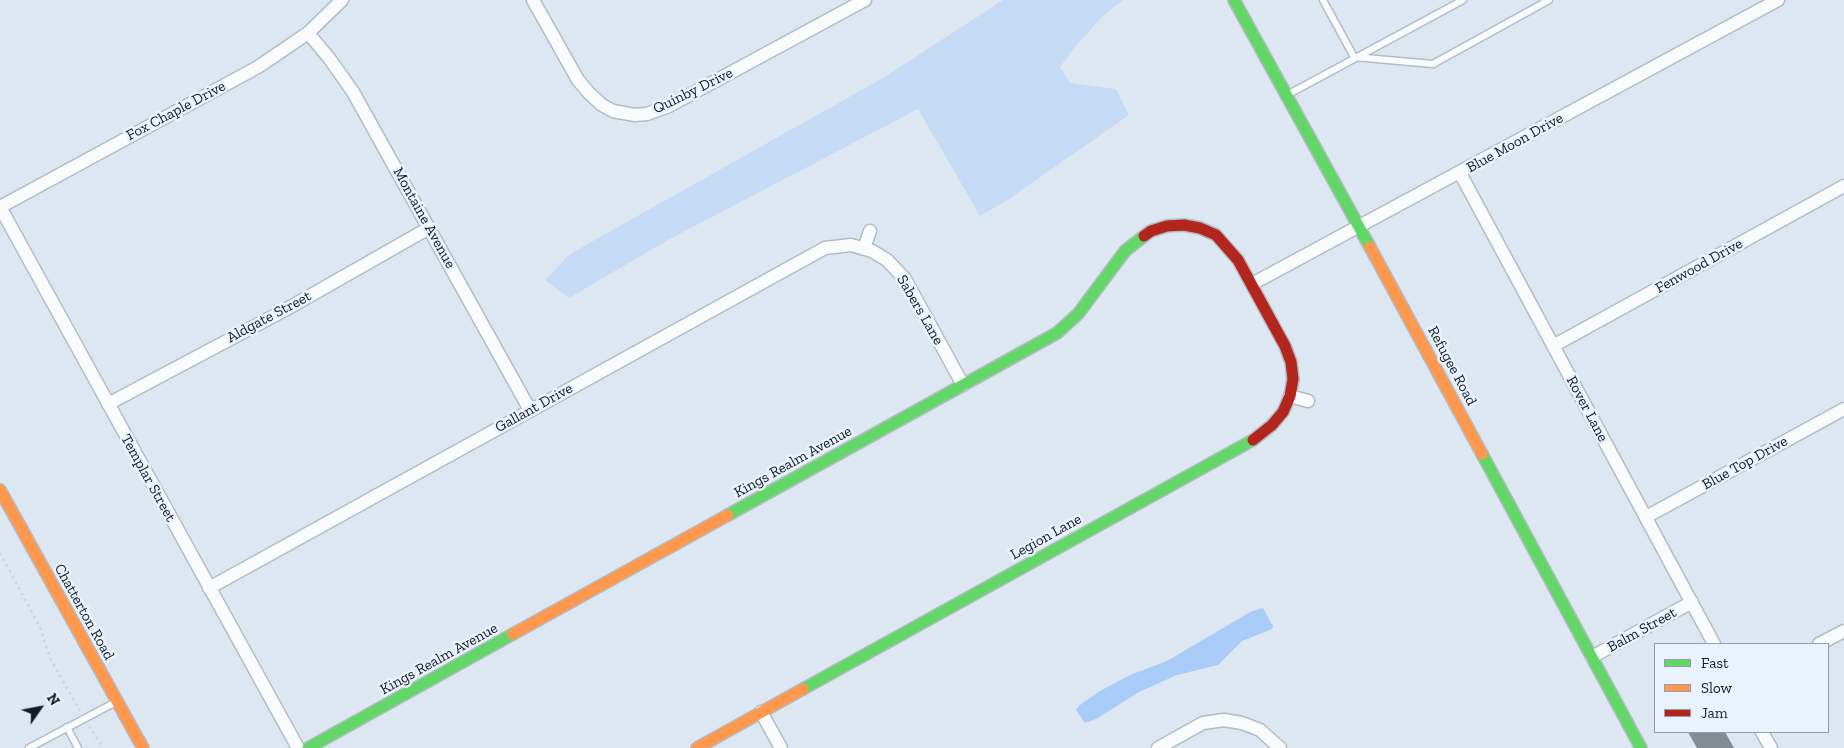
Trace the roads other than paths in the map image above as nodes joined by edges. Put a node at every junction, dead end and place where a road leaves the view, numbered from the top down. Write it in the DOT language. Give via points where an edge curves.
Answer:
graph roads {
  1 [pos="342,0"];
  2 [pos="533,0"];
  3 [pos="865,0"];
  4 [pos="1234,0"];
  5 [pos="1323,0"];
  6 [pos="1463,0"];
  7 [pos="1549,0"];
  8 [pos="1778,0"];
  9 [pos="308,34"];
  10 [pos="1354,58"];
  11 [pos="1286,96"];
  12 [pos="1460,174"];
  13 [pos="1844,186"];
  14 [pos="0,207"];
  15 [pos="1359,226"];
  16 [pos="429,228"];
  17 [pos="870,231"];
  18 [pos="864,248"];
  19 [pos="1252,284"];
  20 [pos="1553,346"];
  21 [pos="963,385"];
  22 [pos="1290,396"];
  23 [pos="1308,401"];
  24 [pos="108,404"];
  25 [pos="1844,409"];
  26 [pos="530,410"];
  27 [pos="0,490"];
  28 [pos="5,510"];
  29 [pos="1646,517"];
  30 [pos="209,588"];
  31 [pos="1692,602"];
  32 [pos="1844,631"];
  33 [pos="1713,643"];
  34 [pos="1821,643"];
  35 [pos="1592,657"];
  36 [pos="117,702"];
  37 [pos="761,712"];
  38 [pos="67,727"];
  39 [pos="1762,733"];
  40 [pos="29,748"];
  41 [pos="78,748"];
  42 [pos="143,748"];
  43 [pos="298,748"];
  44 [pos="308,748"];
  45 [pos="697,748"];
  46 [pos="781,748"];
  47 [pos="1158,748"];
  48 [pos="1280,748"];
  49 [pos="1640,748"];
  50 [pos="1770,748"];
  1 -- 9 [label="street, Fox Chaple Drive"];
  2 -- 3 [label="street, Quinby Drive" via="578,80 589,93 613,111 635,115 669,106"];
  4 -- 11 [label="street, Refugee Road"];
  5 -- 10 [label="lane"];
  6 -- 10 [label="lane"];
  7 -- 10 [label="lane" via="1433,64"];
  8 -- 12 [label="street, Blue Moon Drive"];
  9 -- 14 [label="street, Fox Chaple Drive" via="258,67"];
  9 -- 16 [label="street, Montaine Avenue" via="353,92"];
  10 -- 11 [label="lane"];
  11 -- 15 [label="street, Refugee Road"];
  12 -- 15 [label="street, Blue Moon Drive"];
  12 -- 20 [label="street, Rover Lane"];
  13 -- 20 [label="street, Fenwood Drive"];
  14 -- 24 [label="street, Templar Street"];
  15 -- 19 [label="street, Blue Moon Drive"];
  15 -- 35 [label="street, Refugee Road"];
  16 -- 24 [label="street, Aldgate Street" via="285,310"];
  16 -- 26 [label="street, Montaine Avenue"];
  17 -- 18 [label="street"];
  18 -- 21 [label="street, Sabers Lane" via="887,260 904,279"];
  18 -- 26 [label="street, Gallant Drive" via="838,245 813,254"];
  19 -- 21 [label="street, Kings Realm Avenue" via="1238,260 1216,235 1184,225 1151,231 1125,252 1078,314 1057,333"];
  19 -- 22 [label="street, Legion Lane" via="1291,362"];
  20 -- 29 [label="street, Rover Lane"];
  21 -- 44 [label="street, Kings Realm Avenue"];
  22 -- 23 [label="street"];
  22 -- 37 [label="street, Legion Lane" via="1283,412 1258,437"];
  24 -- 30 [label="street, Templar Street"];
  25 -- 29 [label="street, Blue Top Drive"];
  26 -- 30 [label="street, Gallant Drive"];
  27 -- 28 [label="street, Chatterton Road"];
  28 -- 36 [label="street, Chatterton Road"];
  29 -- 31 [label="street, Rover Lane"];
  30 -- 43 [label="street, Templar Street"];
  31 -- 33 [label="street, Rover Lane"];
  31 -- 35 [label="street, Balm Street"];
  32 -- 34 [label="street"];
  35 -- 49 [label="street, Refugee Road"];
  36 -- 38 [label="lane"];
  36 -- 42 [label="street, Chatterton Road"];
  37 -- 45 [label="street, Legion Lane"];
  37 -- 46 [label="street"];
  38 -- 40 [label="lane"];
  38 -- 41 [label="lane"];
  39 -- 50 [label="street"];
  47 -- 48 [label="street" via="1209,722 1233,721 1269,736"];
}
